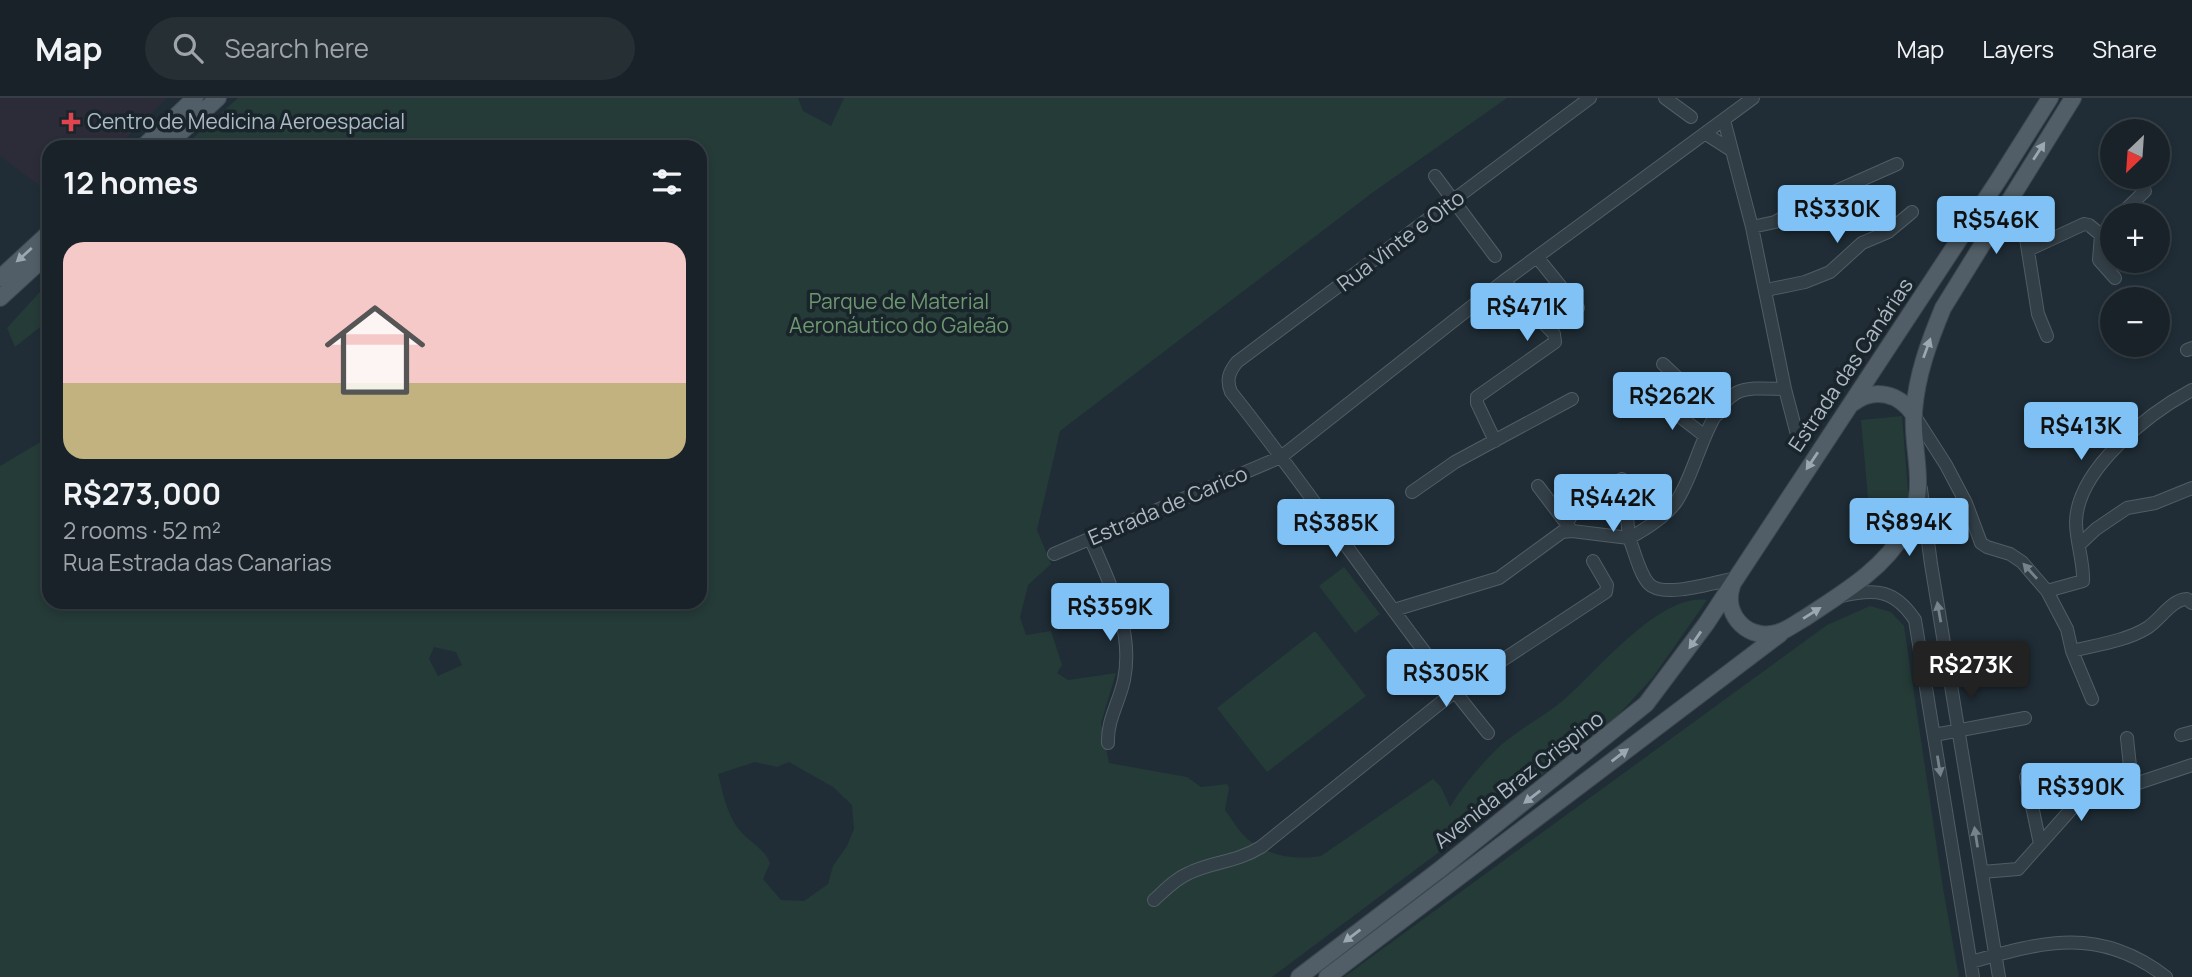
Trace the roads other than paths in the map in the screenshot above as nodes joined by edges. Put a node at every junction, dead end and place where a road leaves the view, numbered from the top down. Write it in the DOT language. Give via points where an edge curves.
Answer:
graph roads {
  1 [pos="195,98"];
  2 [pos="218,98"];
  3 [pos="1590,98"];
  4 [pos="1665,98"];
  5 [pos="1753,98"];
  6 [pos="2050,98"];
  7 [pos="2073,98"];
  8 [pos="1692,117"];
  9 [pos="1724,120"];
  10 [pos="1706,134"];
  11 [pos="150,140"];
  12 [pos="173,140"];
  13 [pos="1731,150"];
  14 [pos="1897,164"];
  15 [pos="1435,176"];
  16 [pos="2144,191"];
  17 [pos="2012,193"];
  18 [pos="1454,201"];
  19 [pos="2132,203"];
  20 [pos="1912,212"];
  21 [pos="1752,227"];
  22 [pos="2100,234"];
  23 [pos="42,239"];
  24 [pos="2028,250"];
  25 [pos="1496,256"];
  26 [pos="1537,257"];
  27 [pos="42,259"];
  28 [pos="2110,273"];
  29 [pos="0,278"];
  30 [pos="2115,278"];
  31 [pos="1504,281"];
  32 [pos="1766,290"];
  33 [pos="0,298"];
  34 [pos="1578,308"];
  35 [pos="2047,336"];
  36 [pos="1663,364"];
  37 [pos="1785,388"];
  38 [pos="2192,390"];
  39 [pos="1572,400"];
  40 [pos="1661,402"];
  41 [pos="1851,405"];
  42 [pos="1717,415"];
  43 [pos="1914,415"];
  44 [pos="1705,436"];
  45 [pos="1494,441"];
  46 [pos="1800,446"];
  47 [pos="1281,457"];
  48 [pos="1920,478"];
  49 [pos="1622,480"];
  50 [pos="1538,486"];
  51 [pos="2192,488"];
  52 [pos="1412,492"];
  53 [pos="1626,506"];
  54 [pos="1569,527"];
  55 [pos="1629,538"];
  56 [pos="1091,540"];
  57 [pos="2079,545"];
  58 [pos="1054,554"];
  59 [pos="1593,561"];
  60 [pos="1734,581"];
  61 [pos="2047,592"];
  62 [pos="1835,598"];
  63 [pos="2192,603"];
  64 [pos="1394,610"];
  65 [pos="1789,627"];
  66 [pos="2072,652"];
  67 [pos="1454,692"];
  68 [pos="2092,699"];
  69 [pos="2025,718"];
  70 [pos="1959,731"];
  71 [pos="1488,733"];
  72 [pos="1934,735"];
  73 [pos="2127,738"];
  74 [pos="1108,743"];
  75 [pos="2192,765"];
  76 [pos="2026,777"];
  77 [pos="2132,785"];
  78 [pos="2040,844"];
  79 [pos="1982,872"];
  80 [pos="1154,900"];
  81 [pos="1991,928"];
  82 [pos="1966,934"];
  83 [pos="1995,955"];
  84 [pos="1971,962"];
  85 [pos="1299,977"];
  86 [pos="1327,977"];
  87 [pos="1973,977"];
  88 [pos="1999,977"];
  89 [pos="2166,977"];
  1 -- 11 [label="main road"];
  2 -- 12 [label="main road"];
  3 -- 18 [label="street, Rua Vinte e Oito"];
  4 -- 8 [label="street"];
  5 -- 9 [label="street, Estrada de Carico"];
  6 -- 41 [label="main road, Estrada das Canárias"];
  17 -- 7 [label="main road, one-way"];
  9 -- 10 [label="street, Estrada de Carico"];
  9 -- 13 [label="street"];
  10 -- 13 [label="street"];
  10 -- 26 [label="street, Estrada de Carico"];
  13 -- 21 [label="street"];
  14 -- 21 [label="street" via="1775,222"];
  15 -- 18 [label="street"];
  16 -- 19 [label="street"];
  17 -- 24 [label="street"];
  43 -- 17 [label="main road, one-way" via="1919,373 1943,308"];
  18 -- 25 [label="street"];
  18 -- 47 [label="street, Rua Vinte e Oito" via="1237,362 1229,374 1231,392"];
  20 -- 32 [label="street" via="1888,232 1862,243 1830,272"];
  21 -- 32 [label="street"];
  22 -- 24 [label="street" via="2084,224"];
  23 -- 29 [label="main road, one-way"];
  24 -- 35 [label="street" via="2038,314"];
  26 -- 31 [label="street, Estrada de Carico"];
  26 -- 34 [label="street"];
  27 -- 33 [label="main road"];
  28 -- 30 [label="street"];
  31 -- 45 [label="street" via="1554,334 1555,342 1477,397"];
  31 -- 47 [label="street, Estrada de Carico"];
  32 -- 37 [label="street"];
  36 -- 42 [label="street"];
  37 -- 42 [label="street" via="1739,391 1723,402"];
  37 -- 46 [label="street"];
  38 -- 57 [label="street" via="2168,403 2108,454 2079,499"];
  39 -- 45 [label="street"];
  40 -- 44 [label="street"];
  41 -- 43 [label="main road" via="1867,396 1885,394 1902,401"];
  41 -- 60 [label="main road, Estrada das Canárias, one-way"];
  42 -- 44 [label="street"];
  43 -- 48 [label="main road"];
  61 -- 43 [label="street, one-way" via="2022,562 1981,543 1966,503"];
  44 -- 55 [label="street" via="1676,502"];
  45 -- 52 [label="street"];
  47 -- 56 [label="street, Estrada de Carico"];
  47 -- 64 [label="street"];
  48 -- 62 [label="main road" via="1907,529 1861,579"];
  70 -- 48 [label="street, one-way"];
  49 -- 54 [label="street" via="1590,494 1577,506"];
  50 -- 54 [label="street"];
  51 -- 57 [label="street" via="2169,499 2127,508"];
  53 -- 55 [label="street"];
  54 -- 55 [label="street"];
  54 -- 64 [label="street" via="1499,578"];
  55 -- 60 [label="street" via="1646,580 1658,590"];
  56 -- 58 [label="street, Estrada de Carico"];
  56 -- 74 [label="street" via="1118,604 1127,642 1124,680 1107,728"];
  57 -- 61 [label="street" via="2083,581"];
  59 -- 67 [label="street" via="1607,585 1606,592"];
  60 -- 65 [label="main road" via="1730,602 1744,627 1761,635"];
  60 -- 85 [label="main road, Avenida Braz Crispino, one-way" via="1646,705"];
  61 -- 66 [label="street" via="2067,629"];
  65 -- 62 [label="main road, one-way"];
  62 -- 72 [label="street" via="1865,591 1893,597 1905,605 1915,620"];
  63 -- 66 [label="street" via="2179,600 2147,628"];
  64 -- 67 [label="street"];
  86 -- 65 [label="main road, Avenida Braz Crispino, one-way"];
  66 -- 68 [label="street"];
  67 -- 71 [label="street"];
  67 -- 80 [label="street" via="1261,847 1240,858 1189,872"];
  69 -- 70 [label="street"];
  70 -- 72 [label="street"];
  79 -- 70 [label="street, one-way"];
  72 -- 82 [label="street, one-way"];
  73 -- 77 [label="street"];
  75 -- 77 [label="street"];
  76 -- 78 [label="street"];
  77 -- 78 [label="street" via="2091,793"];
  78 -- 79 [label="street" via="2018,869"];
  79 -- 81 [label="street"];
  81 -- 82 [label="street"];
  81 -- 83 [label="street"];
  82 -- 84 [label="street"];
  83 -- 84 [label="street"];
  83 -- 88 [label="street"];
  83 -- 89 [label="street" via="2064,941 2094,942 2135,957"];
  84 -- 87 [label="street"];
}
